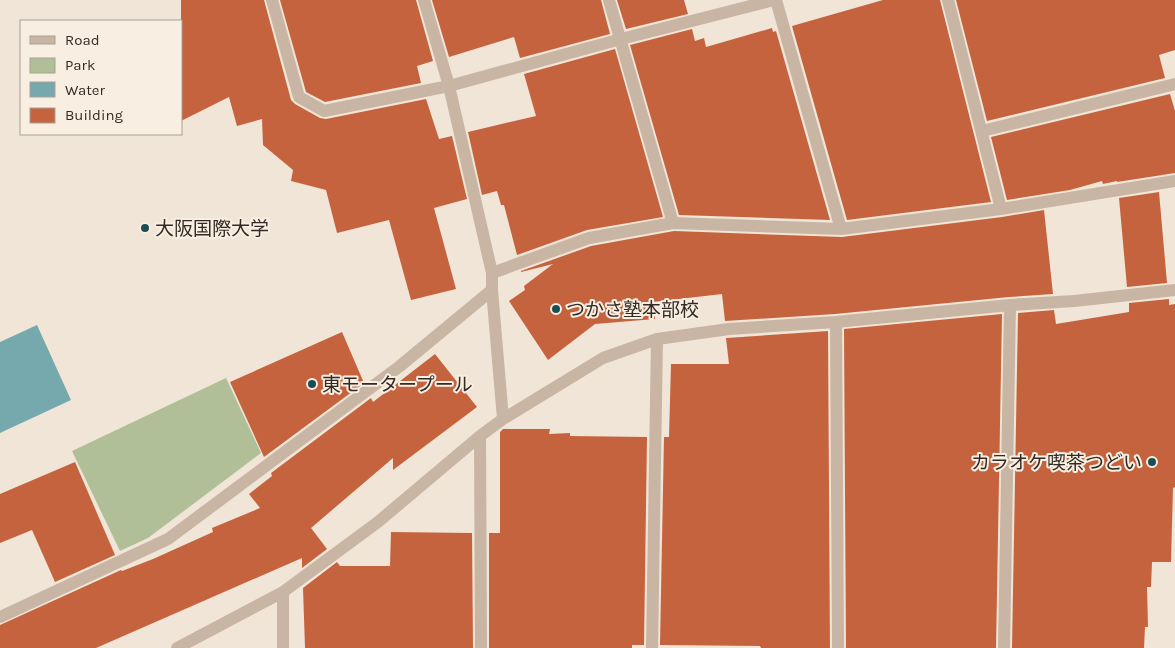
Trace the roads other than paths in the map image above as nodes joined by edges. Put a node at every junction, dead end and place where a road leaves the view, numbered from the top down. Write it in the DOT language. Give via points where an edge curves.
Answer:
graph roads {
  1 [pos="272,0"];
  2 [pos="424,0"];
  3 [pos="609,0"];
  4 [pos="775,0"];
  5 [pos="948,0"];
  6 [pos="620,39"];
  7 [pos="1175,84"];
  8 [pos="449,86"];
  9 [pos="982,130"];
  10 [pos="1175,181"];
  11 [pos="1002,209"];
  12 [pos="673,223"];
  13 [pos="841,229"];
  14 [pos="492,273"];
  15 [pos="492,290"];
  16 [pos="1175,290"];
  17 [pos="1010,306"];
  18 [pos="836,322"];
  19 [pos="657,339"];
  20 [pos="503,419"];
  21 [pos="480,436"];
  22 [pos="283,592"];
  23 [pos="0,617"];
  24 [pos="177,648"];
  25 [pos="284,648"];
  26 [pos="482,648"];
  27 [pos="652,648"];
  28 [pos="838,648"];
  29 [pos="1004,648"];
  1 -- 8 [label="street" via="299,97 324,111"];
  2 -- 8 [label="street"];
  3 -- 6 [label="street"];
  4 -- 6 [label="street"];
  4 -- 13 [label="street"];
  5 -- 9 [label="street"];
  6 -- 8 [label="street"];
  6 -- 12 [label="street"];
  7 -- 9 [label="street"];
  8 -- 14 [label="street"];
  9 -- 11 [label="street"];
  10 -- 11 [label="street"];
  11 -- 13 [label="street"];
  12 -- 13 [label="street"];
  12 -- 14 [label="street" via="589,238"];
  14 -- 15 [label="street"];
  15 -- 20 [label="street"];
  15 -- 23 [label="street" via="400,366 168,539"];
  16 -- 17 [label="street"];
  17 -- 18 [label="street"];
  17 -- 29 [label="street"];
  18 -- 19 [label="street" via="728,329"];
  18 -- 28 [label="street"];
  19 -- 20 [label="street" via="603,358"];
  19 -- 27 [label="street"];
  20 -- 21 [label="street"];
  21 -- 22 [label="street" via="378,522"];
  21 -- 26 [label="street"];
  22 -- 24 [label="street"];
  22 -- 25 [label="street"];
}
